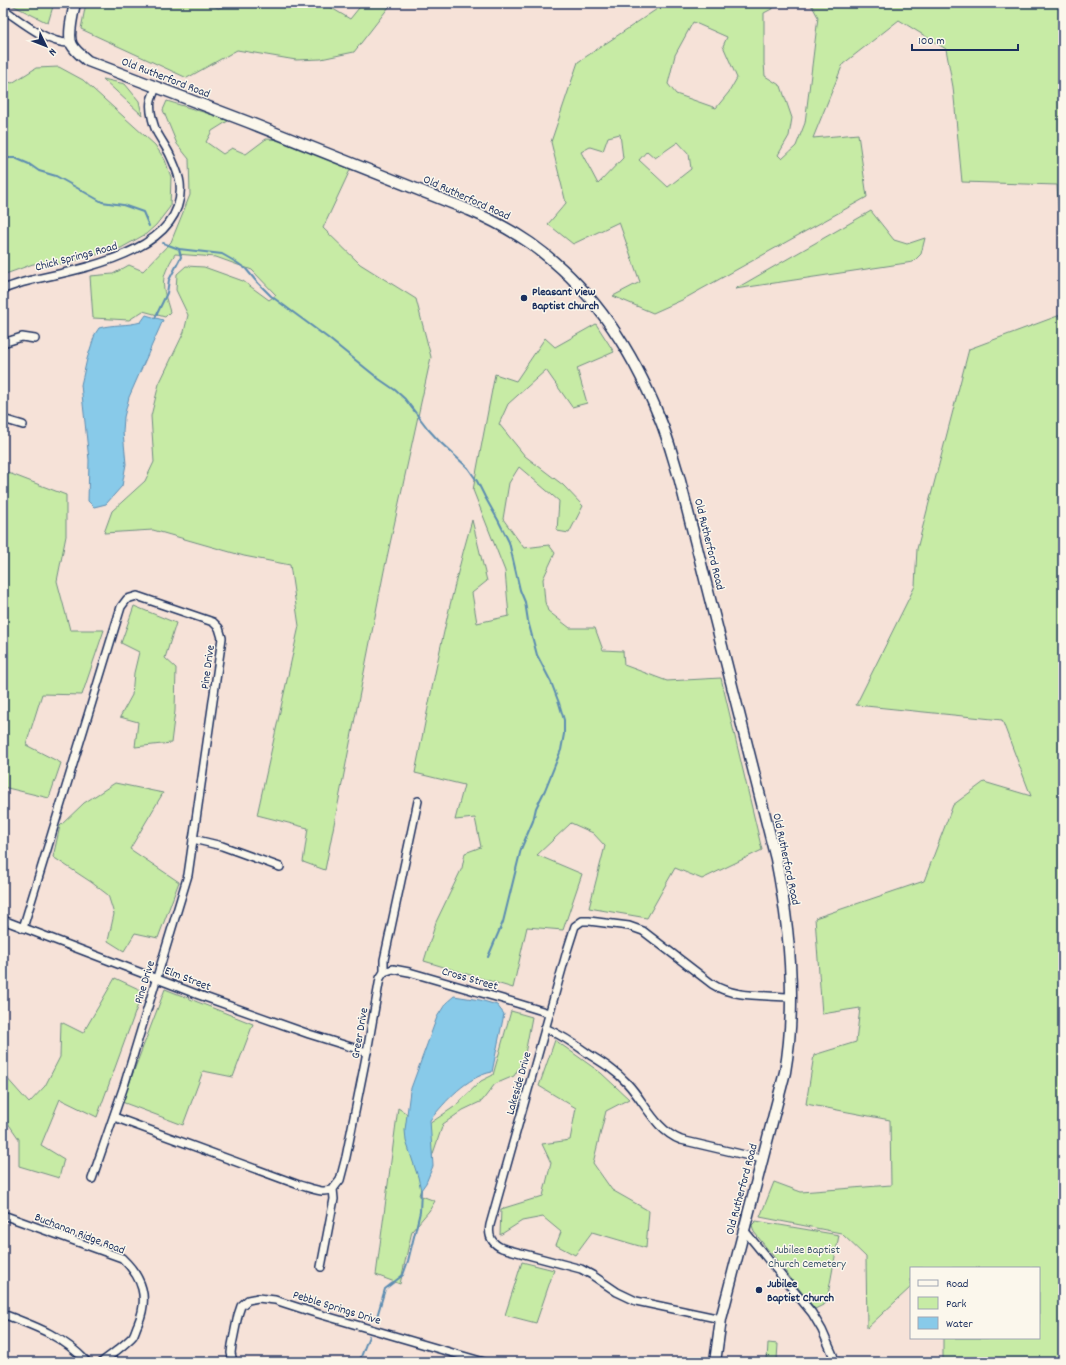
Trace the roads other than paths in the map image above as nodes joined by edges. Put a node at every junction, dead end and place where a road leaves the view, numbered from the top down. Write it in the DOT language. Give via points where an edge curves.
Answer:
graph roads {
  1 [pos="75,3"];
  2 [pos="3,9"];
  3 [pos="70,43"];
  4 [pos="156,87"];
  5 [pos="3,290"];
  6 [pos="35,339"];
  7 [pos="3,343"];
  8 [pos="3,419"];
  9 [pos="23,425"];
  10 [pos="418,801"];
  11 [pos="193,839"];
  12 [pos="280,867"];
  13 [pos="3,920"];
  14 [pos="23,928"];
  15 [pos="384,972"];
  16 [pos="157,978"];
  17 [pos="790,997"];
  18 [pos="549,1013"];
  19 [pos="545,1028"];
  20 [pos="367,1052"];
  21 [pos="114,1117"];
  22 [pos="762,1159"];
  23 [pos="92,1179"];
  24 [pos="333,1189"];
  25 [pos="3,1215"];
  26 [pos="744,1230"];
  27 [pos="321,1267"];
  28 [pos="3,1314"];
  29 [pos="721,1320"];
  30 [pos="87,1362"];
  31 [pos="102,1362"];
  32 [pos="233,1362"];
  33 [pos="484,1362"];
  34 [pos="715,1362"];
  35 [pos="836,1362"];
  1 -- 3 [label="street"];
  2 -- 3 [label="street" via="41,34 59,42"];
  3 -- 4 [label="street, Old Rutherford Road" via="88,61"];
  4 -- 5 [label="street, Chick Springs Road" via="150,102 153,120 180,182 180,197 170,220 151,239 124,255 30,280"];
  4 -- 17 [label="street, Old Rutherford Road" via="489,219 530,243 562,269 606,319 645,386 661,421 679,477 776,859 788,938"];
  6 -- 7 [label="street" via="22,337"];
  8 -- 9 [label="street"];
  10 -- 15 [label="street, Greer Drive" via="384,960"];
  11 -- 12 [label="street" via="222,846"];
  11 -- 14 [label="street, Pine Drive" via="222,635 213,622 133,596 121,607"];
  11 -- 16 [label="street, Pine Drive" via="184,889"];
  13 -- 14 [label="street, Elm Street"];
  14 -- 16 [label="street, Elm Street"];
  15 -- 18 [label="street, Cross Street" via="393,969 409,972"];
  15 -- 20 [label="street, Greer Drive" via="380,978"];
  16 -- 20 [label="street, Elm Street" via="309,1034"];
  16 -- 21 [label="street, Pine Drive"];
  17 -- 18 [label="street, Lakeside Drive" via="736,994 723,990 643,931 629,926 586,921 579,922 574,929"];
  17 -- 22 [label="street, Old Rutherford Road" via="785,1072"];
  18 -- 19 [label="street, Lakeside Drive"];
  19 -- 22 [label="street" via="559,1034 618,1074 634,1090 660,1126 671,1135 681,1140"];
  19 -- 29 [label="street, Lakeside Drive" via="493,1212 489,1230 492,1241 502,1248 581,1269 636,1301"];
  20 -- 24 [label="street, Greer Drive" via="346,1157 340,1180"];
  21 -- 23 [label="street, Pine Drive"];
  21 -- 24 [label="street" via="299,1185 322,1191"];
  22 -- 26 [label="street, Old Rutherford Road"];
  24 -- 27 [label="street, Greer Drive" via="334,1199"];
  25 -- 31 [label="street, Buchanan Ridge Road" via="122,1258 132,1268 141,1284 145,1300 140,1319 133,1335"];
  26 -- 29 [label="street, Old Rutherford Road"];
  26 -- 35 [label="street" via="812,1313"];
  28 -- 30 [label="street" via="59,1338"];
  29 -- 34 [label="street, Old Rutherford Road"];
  32 -- 33 [label="street, Pebble Springs Drive" via="232,1345 241,1306 248,1300 258,1298 275,1300"];
}
